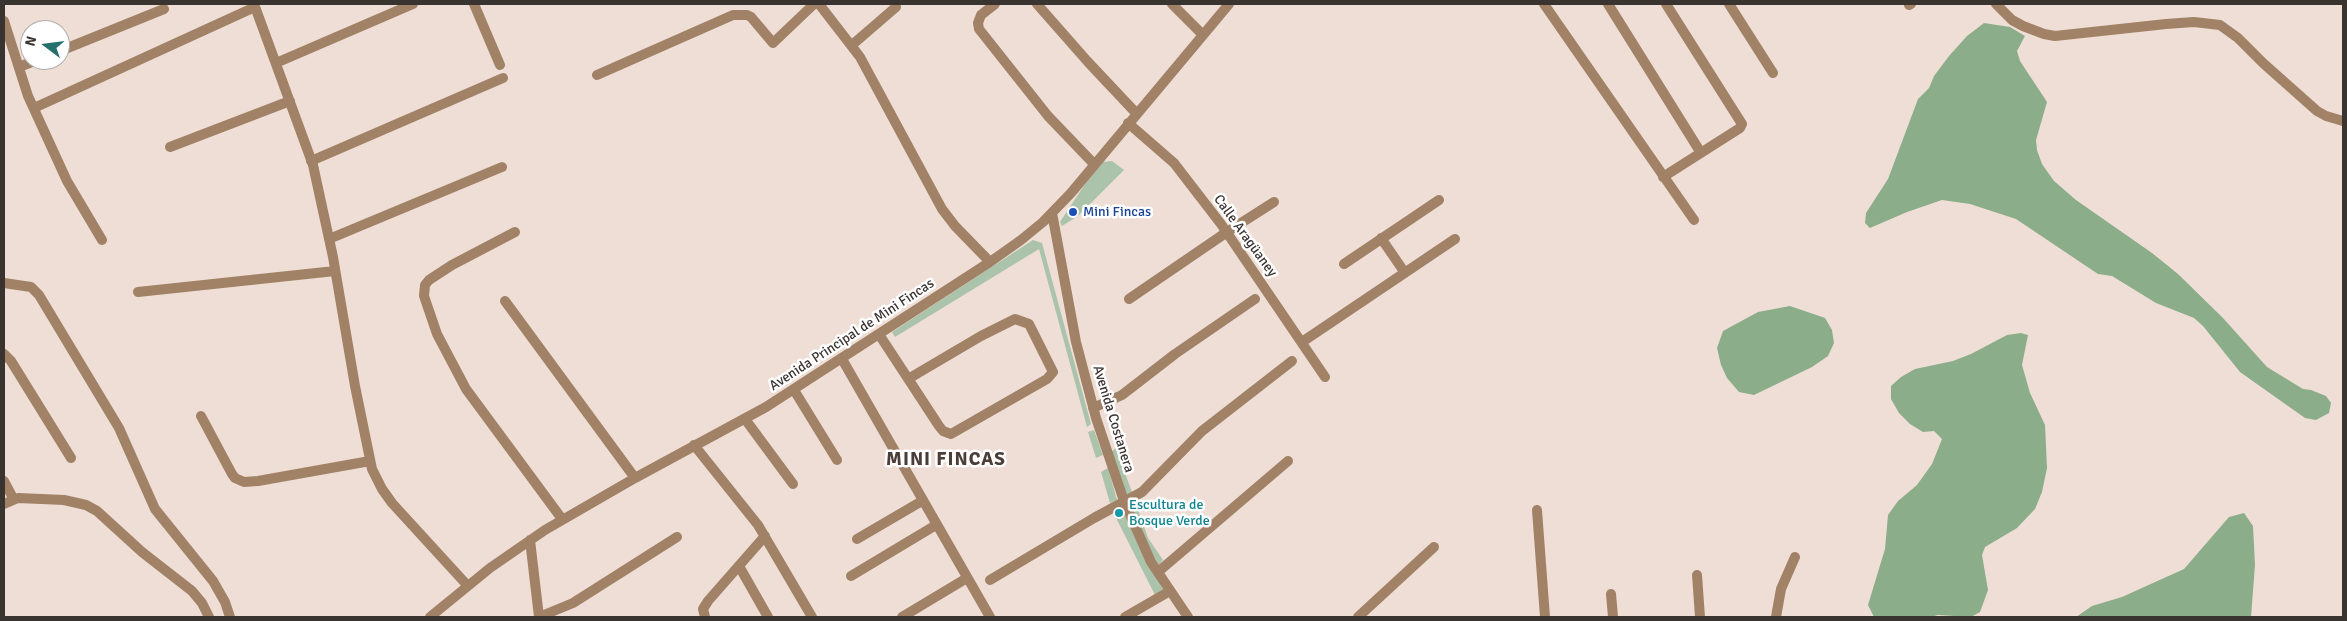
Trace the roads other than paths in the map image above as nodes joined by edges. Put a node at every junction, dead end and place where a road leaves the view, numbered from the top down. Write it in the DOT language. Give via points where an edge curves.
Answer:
graph roads {
  1 [pos="413,4"];
  2 [pos="474,4"];
  3 [pos="814,4"];
  4 [pos="819,4"];
  5 [pos="995,4"];
  6 [pos="1037,4"];
  7 [pos="1172,4"];
  8 [pos="1229,4"];
  9 [pos="1544,4"];
  10 [pos="1608,4"];
  11 [pos="1666,4"];
  12 [pos="1729,4"];
  13 [pos="1996,4"];
  14 [pos="255,5"];
  15 [pos="896,7"];
  16 [pos="164,9"];
  17 [pos="4,21"];
  18 [pos="1202,34"];
  19 [pos="852,45"];
  20 [pos="70,47"];
  21 [pos="276,62"];
  22 [pos="500,65"];
  23 [pos="19,67"];
  24 [pos="1773,73"];
  25 [pos="596,75"];
  26 [pos="503,78"];
  27 [pos="290,101"];
  28 [pos="34,108"];
  29 [pos="1136,112"];
  30 [pos="2343,121"];
  31 [pos="1128,123"];
  32 [pos="170,147"];
  33 [pos="1701,153"];
  34 [pos="311,160"];
  35 [pos="1094,164"];
  36 [pos="502,167"];
  37 [pos="1663,177"];
  38 [pos="1439,200"];
  39 [pos="1274,202"];
  40 [pos="1052,213"];
  41 [pos="1694,220"];
  42 [pos="515,232"];
  43 [pos="1227,232"];
  44 [pos="1382,238"];
  45 [pos="329,239"];
  46 [pos="1455,239"];
  47 [pos="102,240"];
  48 [pos="990,262"];
  49 [pos="1344,264"];
  50 [pos="335,271"];
  51 [pos="1405,273"];
  52 [pos="4,283"];
  53 [pos="138,292"];
  54 [pos="1129,299"];
  55 [pos="1255,299"];
  56 [pos="505,301"];
  57 [pos="879,334"];
  58 [pos="1302,342"];
  59 [pos="4,354"];
  60 [pos="842,358"];
  61 [pos="1292,361"];
  62 [pos="1325,377"];
  63 [pos="908,379"];
  64 [pos="794,390"];
  65 [pos="1093,408"];
  66 [pos="201,416"];
  67 [pos="745,419"];
  68 [pos="694,445"];
  69 [pos="71,458"];
  70 [pos="837,460"];
  71 [pos="370,461"];
  72 [pos="1288,461"];
  73 [pos="635,478"];
  74 [pos="4,481"];
  75 [pos="793,484"];
  76 [pos="8,501"];
  77 [pos="922,501"];
  78 [pos="1124,501"];
  79 [pos="1537,510"];
  80 [pos="562,519"];
  81 [pos="936,525"];
  82 [pos="765,536"];
  83 [pos="676,537"];
  84 [pos="856,538"];
  85 [pos="530,540"];
  86 [pos="1434,547"];
  87 [pos="1795,557"];
  88 [pos="739,566"];
  89 [pos="1158,572"];
  90 [pos="1697,575"];
  91 [pos="851,576"];
  92 [pos="967,578"];
  93 [pos="990,580"];
  94 [pos="467,585"];
  95 [pos="1170,591"];
  96 [pos="1611,594"];
  97 [pos="1185,616"];
  98 [pos="208,617"];
  99 [pos="230,617"];
  100 [pos="430,617"];
  101 [pos="539,617"];
  102 [pos="705,617"];
  103 [pos="768,617"];
  104 [pos="812,617"];
  105 [pos="902,617"];
  106 [pos="990,617"];
  107 [pos="1125,617"];
  108 [pos="1358,617"];
  109 [pos="1545,617"];
  110 [pos="1613,617"];
  111 [pos="1700,617"];
  112 [pos="1776,617"];
  1 -- 21 [label="street"];
  2 -- 22 [label="street"];
  3 -- 25 [label="street" via="772,43 751,17 734,15"];
  4 -- 19 [label="street"];
  5 -- 35 [label="street" via="981,15 979,29 1048,116"];
  6 -- 29 [label="street"];
  7 -- 18 [label="street"];
  8 -- 18 [label="street, Avenida Principal de Mini Fincas"];
  9 -- 37 [label="street"];
  10 -- 33 [label="street"];
  11 -- 33 [label="street" via="1742,121 1740,128"];
  12 -- 24 [label="street"];
  13 -- 30 [label="street" via="2023,26 2055,36 2175,23 2220,25 2316,111"];
  14 -- 21 [label="street"];
  14 -- 28 [label="street"];
  15 -- 19 [label="street"];
  16 -- 20 [label="street"];
  17 -- 23 [label="street"];
  18 -- 29 [label="street, Avenida Principal de Mini Fincas"];
  19 -- 48 [label="street" via="942,209"];
  21 -- 27 [label="street"];
  23 -- 28 [label="street"];
  26 -- 34 [label="street"];
  27 -- 32 [label="street"];
  27 -- 34 [label="street"];
  28 -- 47 [label="street" via="67,181"];
  29 -- 31 [label="street, Avenida Principal de Mini Fincas"];
  31 -- 35 [label="street, Avenida Principal de Mini Fincas"];
  31 -- 43 [label="street, Calle Aragüaney" via="1174,163"];
  33 -- 37 [label="street"];
  34 -- 45 [label="street"];
  35 -- 40 [label="street, Avenida Principal de Mini Fincas"];
  36 -- 45 [label="street"];
  37 -- 41 [label="street"];
  38 -- 44 [label="street"];
  39 -- 43 [label="street"];
  40 -- 48 [label="street, Avenida Principal de Mini Fincas"];
  40 -- 65 [label="street, Avenida Costanera" via="1069,311"];
  42 -- 80 [label="street" via="429,280 424,296 440,341 466,389"];
  43 -- 54 [label="street"];
  43 -- 58 [label="street, Calle Aragüaney"];
  44 -- 49 [label="street"];
  44 -- 51 [label="street"];
  45 -- 50 [label="street"];
  46 -- 51 [label="street"];
  48 -- 57 [label="street, Avenida Principal de Mini Fincas"];
  50 -- 53 [label="street"];
  50 -- 71 [label="street"];
  51 -- 58 [label="street"];
  52 -- 99 [label="street" via="30,287 39,295 119,428 155,509 214,581"];
  55 -- 65 [label="street" via="1122,395"];
  56 -- 73 [label="street"];
  57 -- 60 [label="street, Avenida Principal de Mini Fincas"];
  57 -- 63 [label="street"];
  58 -- 62 [label="street, Calle Aragüaney"];
  59 -- 69 [label="street"];
  60 -- 64 [label="street, Avenida Principal de Mini Fincas"];
  60 -- 77 [label="street"];
  61 -- 78 [label="street" via="1202,431 1150,486"];
  63 -- 63 [label="street" via="939,426 951,434 1047,379 1053,372 1028,324 1015,319"];
  64 -- 67 [label="street, Avenida Principal de Mini Fincas"];
  64 -- 70 [label="street"];
  65 -- 78 [label="street, Avenida Costanera"];
  66 -- 71 [label="street" via="232,474 244,482"];
  67 -- 68 [label="street, Avenida Principal de Mini Fincas"];
  67 -- 75 [label="street"];
  68 -- 73 [label="street, Avenida Principal de Mini Fincas"];
  68 -- 82 [label="street"];
  71 -- 94 [label="street" via="382,489"];
  72 -- 89 [label="street"];
  73 -- 80 [label="street, Avenida Principal de Mini Fincas"];
  74 -- 76 [label="street"];
  76 -- 98 [label="street" via="64,500 97,511 192,592"];
  77 -- 81 [label="street"];
  77 -- 84 [label="street"];
  78 -- 89 [label="street, Avenida Costanera"];
  78 -- 93 [label="street"];
  79 -- 109 [label="street"];
  80 -- 85 [label="street, Avenida Principal de Mini Fincas"];
  81 -- 91 [label="street"];
  81 -- 92 [label="street"];
  82 -- 88 [label="street"];
  82 -- 104 [label="street"];
  83 -- 101 [label="street" via="573,603"];
  85 -- 94 [label="street, Avenida Principal de Mini Fincas"];
  85 -- 101 [label="street"];
  86 -- 108 [label="street"];
  87 -- 112 [label="street" via="1781,589"];
  88 -- 102 [label="street" via="708,601 703,609"];
  88 -- 103 [label="street"];
  89 -- 95 [label="street, Avenida Costanera"];
  90 -- 111 [label="street"];
  92 -- 105 [label="street"];
  92 -- 106 [label="street"];
  94 -- 100 [label="street, Avenida Principal de Mini Fincas"];
  95 -- 97 [label="street, Avenida Costanera"];
  95 -- 107 [label="street"];
  96 -- 110 [label="street"];
}
